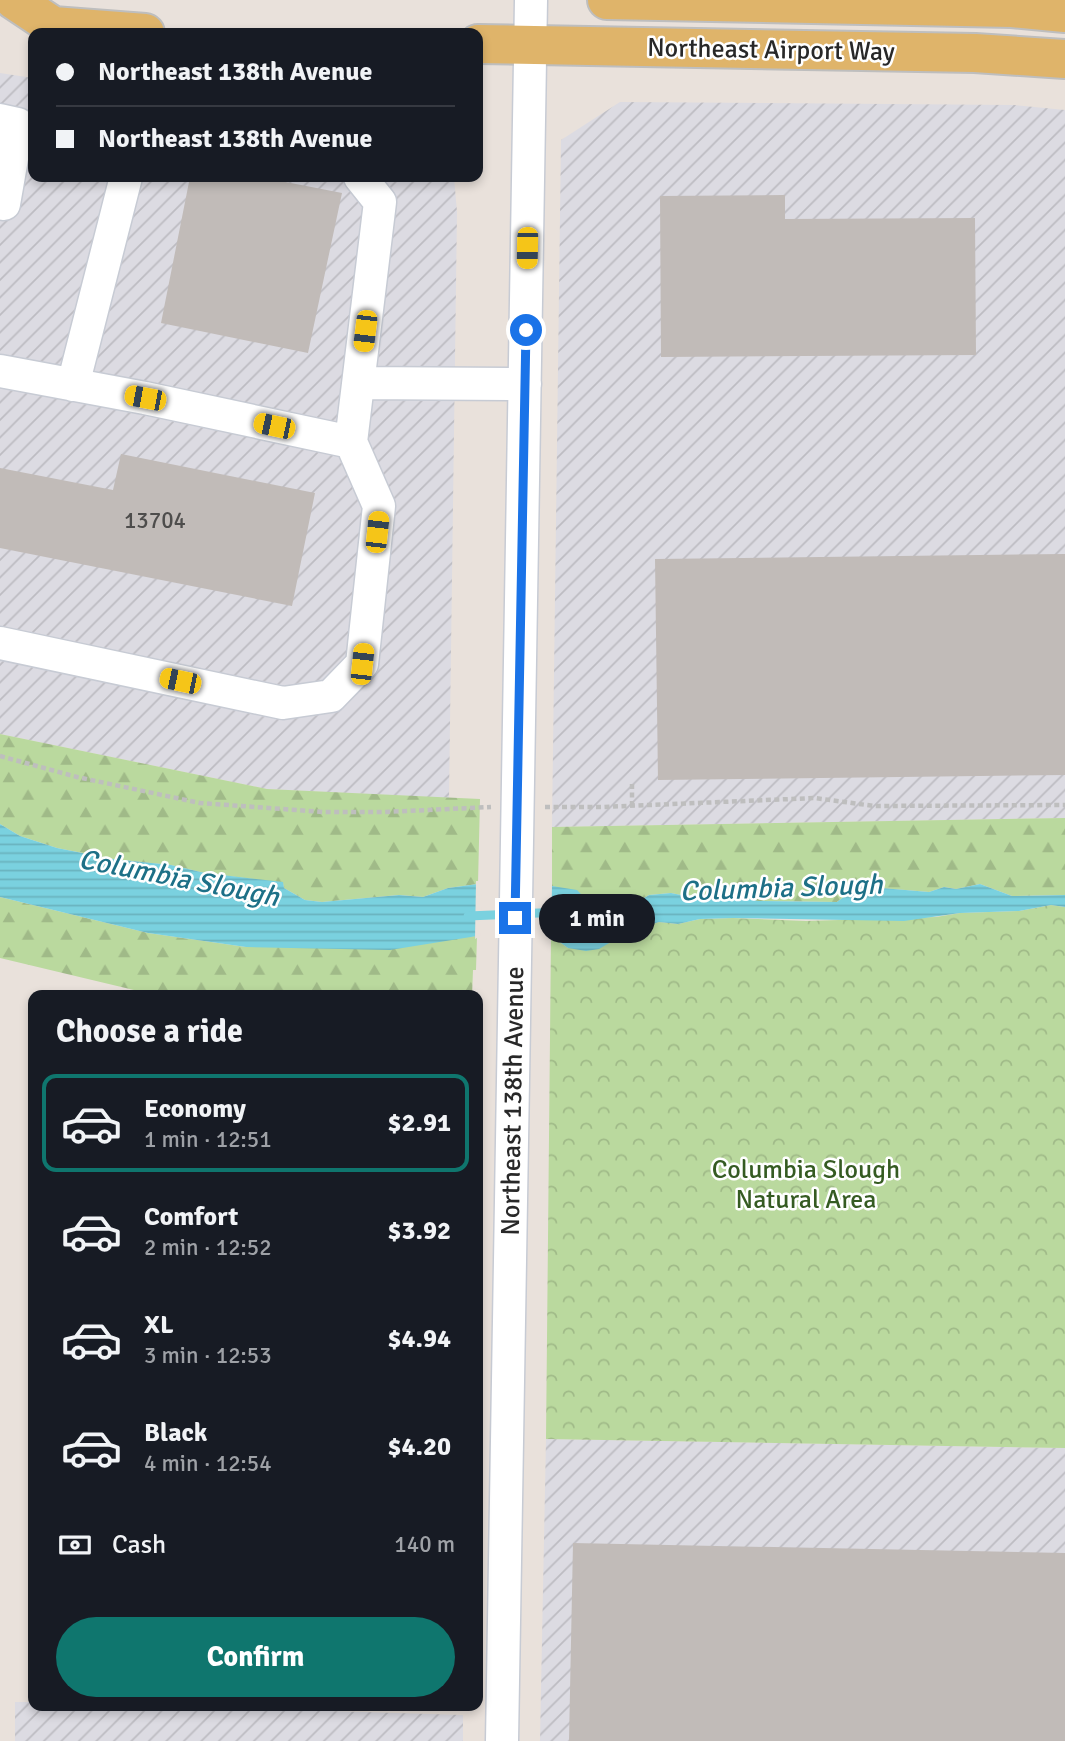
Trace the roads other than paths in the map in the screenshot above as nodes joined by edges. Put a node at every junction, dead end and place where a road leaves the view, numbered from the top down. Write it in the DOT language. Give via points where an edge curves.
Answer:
graph roads {
  1 [pos="14,0"];
  2 [pos="531,0"];
  3 [pos="607,0"];
  4 [pos="1065,13"];
  5 [pos="80,28"];
  6 [pos="483,44"];
  7 [pos="530,44"];
  8 [pos="1065,59"];
  9 [pos="0,120"];
  10 [pos="126,182"];
  11 [pos="364,182"];
  12 [pos="0,203"];
  13 [pos="0,372"];
  14 [pos="359,383"];
  15 [pos="525,384"];
  16 [pos="73,385"];
  17 [pos="351,442"];
  18 [pos="0,643"];
  19 [pos="502,1741"];
  1 -- 5 [label="main road" via="54,26"];
  2 -- 7 [label="street, Northeast 138th Avenue"];
  3 -- 4 [label="main road, Northeast Airport Way"];
  6 -- 7 [label="main road, Northeast Airport Way"];
  7 -- 8 [label="main road, Northeast Airport Way"];
  7 -- 15 [label="street, Northeast 138th Avenue"];
  9 -- 12 [label="street" via="18,124 4,204"];
  10 -- 16 [label="street"];
  11 -- 14 [label="street" via="380,202"];
  13 -- 16 [label="street"];
  14 -- 15 [label="street"];
  14 -- 17 [label="street"];
  15 -- 19 [label="street, Northeast 138th Avenue"];
  16 -- 17 [label="street"];
  17 -- 18 [label="street" via="379,506 362,664 331,696 283,703"];
}
